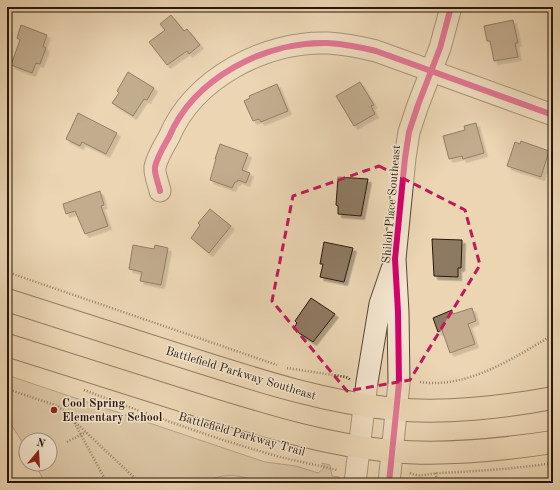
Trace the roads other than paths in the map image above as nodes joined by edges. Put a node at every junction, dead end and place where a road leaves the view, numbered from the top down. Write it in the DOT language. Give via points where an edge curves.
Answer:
graph roads {
  1 [pos="450,7"];
  2 [pos="431,70"];
  3 [pos="553,115"];
  4 [pos="160,191"];
  5 [pos="395,259"];
  6 [pos="7,300"];
  7 [pos="7,345"];
  8 [pos="553,398"];
  9 [pos="364,405"];
  10 [pos="395,409"];
  11 [pos="553,442"];
  12 [pos="359,447"];
  13 [pos="391,451"];
  14 [pos="355,483"];
  15 [pos="389,483"];
  1 -- 2 [label="street, Shiloh Place Southeast" via="440,48"];
  2 -- 3 [label="street"];
  2 -- 4 [label="street" via="376,51 352,45 327,43 300,44 251,58 227,71 206,87 174,124 155,168"];
  2 -- 5 [label="street, Shiloh Place Southeast" via="409,132"];
  5 -- 9 [label="street, Shiloh Place Southeast" via="380,304"];
  5 -- 10 [label="street, Shiloh Place Southeast" via="398,383"];
  6 -- 9 [label="main road, Battlefield Parkway Southeast" via="277,386"];
  7 -- 12 [label="main road" via="268,427"];
  8 -- 10 [label="main road, Battlefield Parkway Southeast" via="504,407"];
  9 -- 10 [label="main road, Battlefield Parkway Southeast"];
  9 -- 12 [label="street, Shiloh Place Southeast"];
  10 -- 13 [label="street, Shiloh Place Southeast"];
  11 -- 13 [label="main road" via="468,451"];
  12 -- 13 [label="main road"];
  12 -- 14 [label="street, Shiloh Place Southeast"];
  13 -- 15 [label="street, Shiloh Place Southeast"];
}
